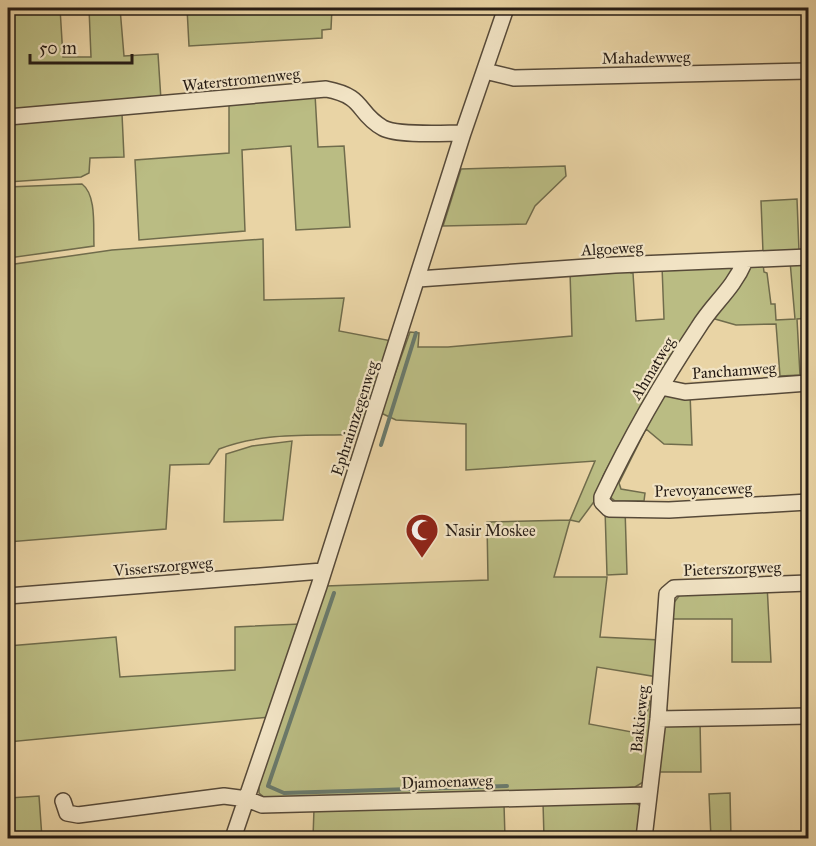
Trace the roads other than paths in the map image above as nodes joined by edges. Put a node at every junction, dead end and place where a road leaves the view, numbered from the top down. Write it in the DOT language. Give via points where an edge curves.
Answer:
graph roads {
  1 [pos="506,8"];
  2 [pos="485,71"];
  3 [pos="808,71"];
  4 [pos="8,117"];
  5 [pos="463,133"];
  6 [pos="808,256"];
  7 [pos="745,261"];
  8 [pos="418,279"];
  9 [pos="808,383"];
  10 [pos="662,387"];
  11 [pos="602,502"];
  12 [pos="808,502"];
  13 [pos="322,571"];
  14 [pos="808,583"];
  15 [pos="8,596"];
  16 [pos="666,602"];
  17 [pos="808,716"];
  18 [pos="658,719"];
  19 [pos="649,795"];
  20 [pos="248,799"];
  21 [pos="63,801"];
  22 [pos="233,838"];
  23 [pos="644,838"];
  1 -- 2 [label="street, Ephraimzegenweg"];
  2 -- 3 [label="street, Mahadewweg" via="514,78"];
  2 -- 5 [label="street, Ephraimzegenweg"];
  4 -- 5 [label="street, Waterstromenweg" via="326,89 352,96 385,129"];
  5 -- 8 [label="street, Ephraimzegenweg"];
  6 -- 7 [label="street, Algoeweg"];
  7 -- 8 [label="street, Algoeweg" via="615,265"];
  7 -- 10 [label="street, Ahmatweg" via="736,283 700,325"];
  8 -- 13 [label="street, Ephraimzegenweg"];
  9 -- 10 [label="street, Panchamweg" via="685,392"];
  10 -- 11 [label="street, Ahmatweg" via="623,453"];
  11 -- 12 [label="street, Prevoyanceweg" via="609,509 669,510"];
  13 -- 15 [label="street, Visserszorgweg"];
  13 -- 20 [label="street, Ephraimzegenweg"];
  14 -- 16 [label="street, Pieterszorgweg" via="674,588 667,594"];
  16 -- 18 [label="street, Bakkieweg"];
  17 -- 18 [label="street"];
  18 -- 19 [label="street, Bakkieweg"];
  19 -- 20 [label="street, Djamoenaweg" via="262,805"];
  19 -- 23 [label="street, Bakkieweg"];
  20 -- 21 [label="street, Djamoenaweg" via="224,796 78,816 67,813"];
  20 -- 22 [label="street, Ephraimzegenweg"];
}
